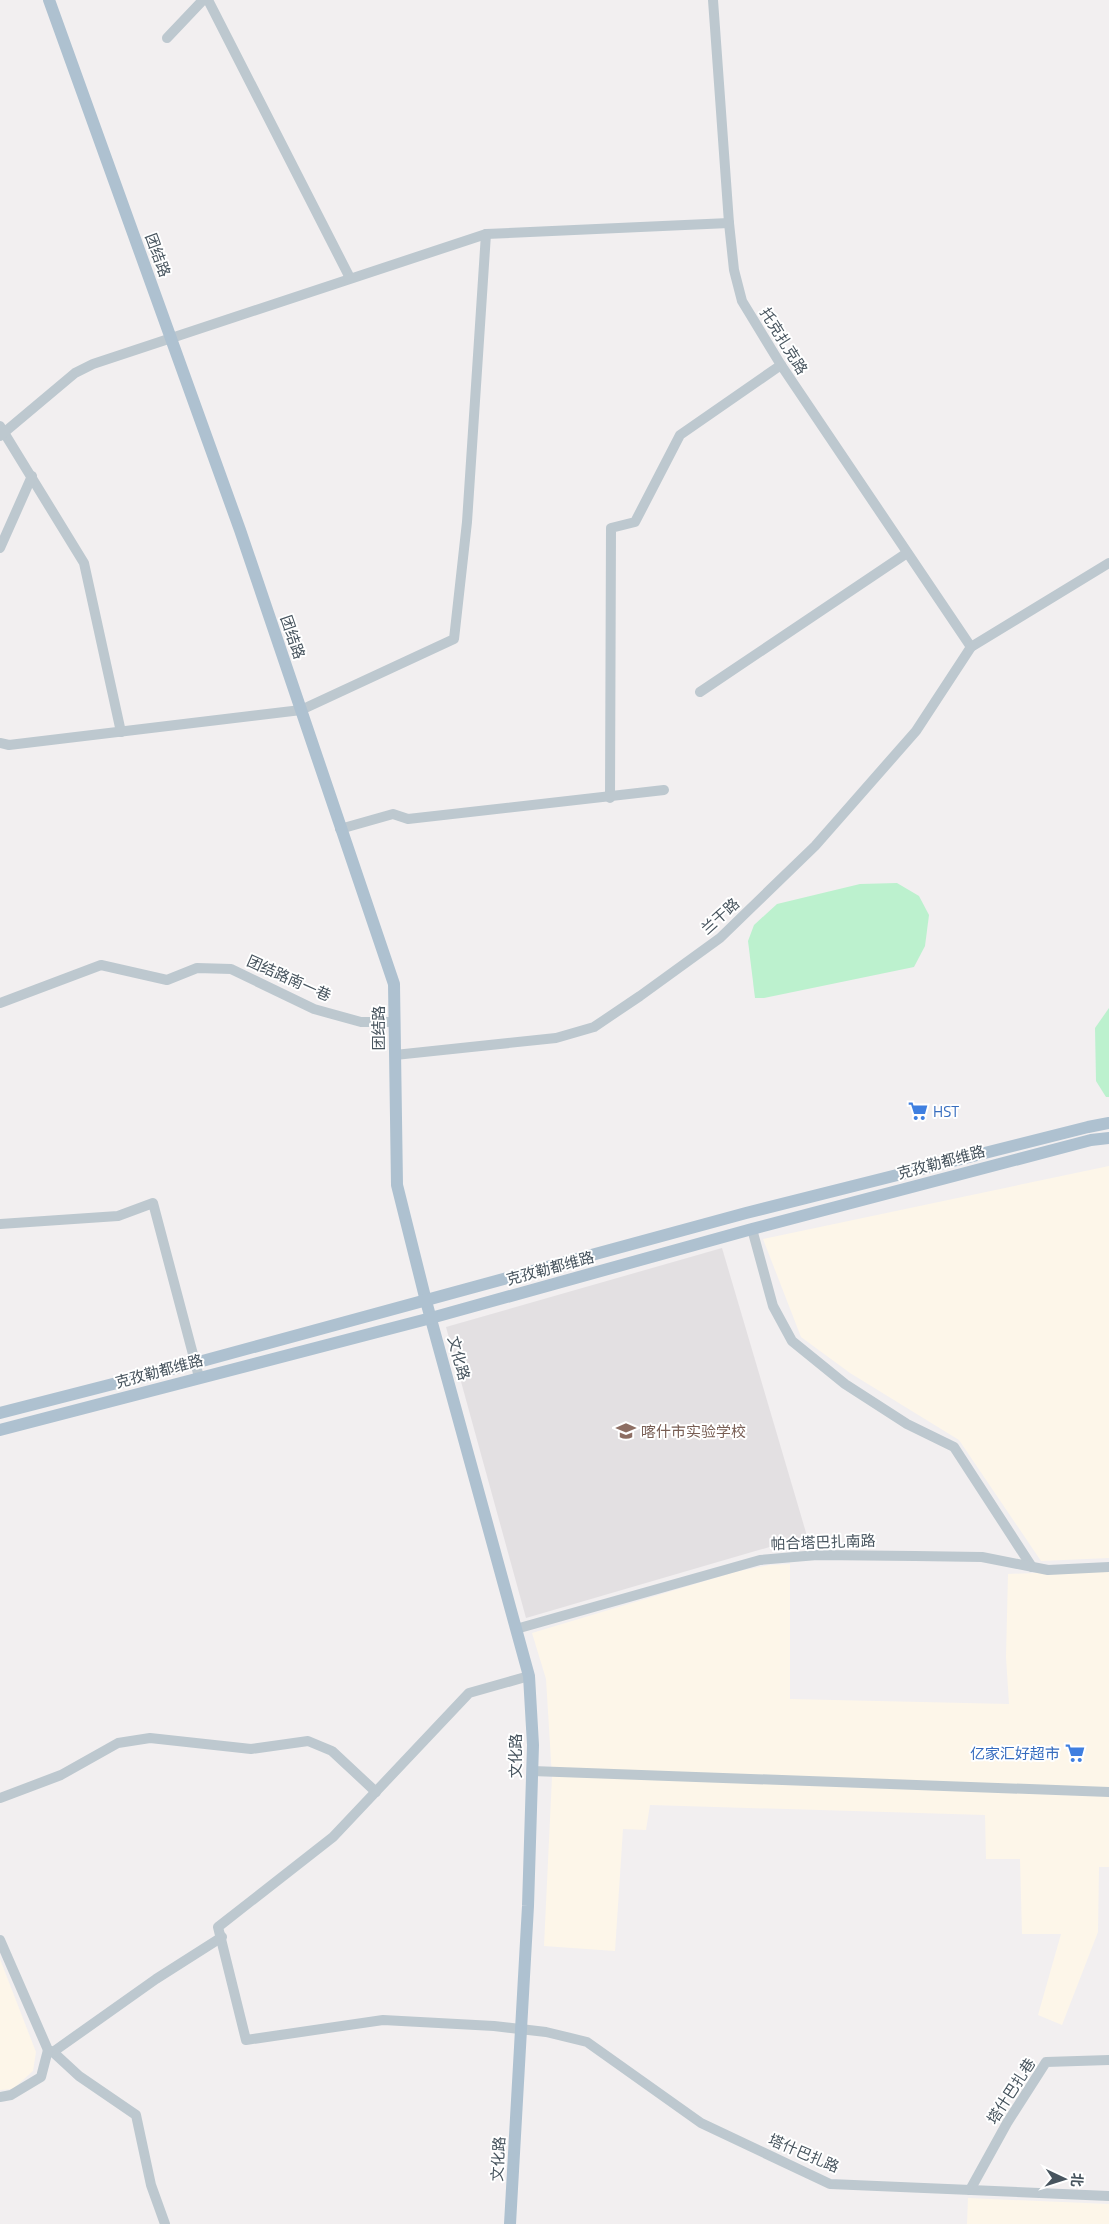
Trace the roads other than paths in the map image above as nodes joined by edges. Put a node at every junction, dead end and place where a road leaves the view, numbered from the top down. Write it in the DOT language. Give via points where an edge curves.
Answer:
graph roads {
  1 [pos="49,0"];
  2 [pos="203,0"];
  3 [pos="208,0"];
  4 [pos="713,0"];
  5 [pos="167,38"];
  6 [pos="729,223"];
  7 [pos="486,234"];
  8 [pos="350,278"];
  9 [pos="170,337"];
  10 [pos="781,365"];
  11 [pos="2,431"];
  12 [pos="32,476"];
  13 [pos="0,548"];
  14 [pos="906,553"];
  15 [pos="1109,563"];
  16 [pos="971,647"];
  17 [pos="700,692"];
  18 [pos="301,710"];
  19 [pos="121,732"];
  20 [pos="0,744"];
  21 [pos="664,790"];
  22 [pos="610,798"];
  23 [pos="340,829"];
  24 [pos="0,1003"];
  25 [pos="395,1022"];
  26 [pos="395,1055"];
  27 [pos="1109,1123"];
  28 [pos="1109,1138"];
  29 [pos="0,1224"];
  30 [pos="752,1228"];
  31 [pos="426,1301"];
  32 [pos="430,1318"];
  33 [pos="195,1364"];
  34 [pos="199,1377"];
  35 [pos="0,1413"];
  36 [pos="0,1430"];
  37 [pos="1032,1567"];
  38 [pos="1109,1567"];
  39 [pos="516,1629"];
  40 [pos="529,1676"];
  41 [pos="532,1770"];
  42 [pos="376,1792"];
  43 [pos="1109,1792"];
  44 [pos="0,1798"];
  45 [pos="222,1937"];
  46 [pos="0,1940"];
  47 [pos="521,2029"];
  48 [pos="51,2051"];
  49 [pos="1109,2060"];
  50 [pos="0,2097"];
  51 [pos="970,2190"];
  52 [pos="1109,2196"];
  53 [pos="165,2224"];
  54 [pos="510,2224"];
  1 -- 9 [label="main road, 团结路"];
  2 -- 5 [label="street"];
  3 -- 8 [label="street"];
  4 -- 6 [label="street, 托克扎克路"];
  6 -- 7 [label="street"];
  6 -- 10 [label="street, 托克扎克路" via="734,270 742,301"];
  7 -- 8 [label="street"];
  7 -- 18 [label="street" via="467,522 454,639"];
  8 -- 9 [label="street"];
  9 -- 11 [label="street" via="75,373"];
  9 -- 18 [label="main road, 团结路"];
  10 -- 14 [label="street, 托克扎克路"];
  10 -- 22 [label="street" via="680,435 635,522 611,528"];
  11 -- 12 [label="street"];
  12 -- 13 [label="street"];
  12 -- 19 [label="street" via="84,563"];
  14 -- 16 [label="street, 托克扎克路"];
  14 -- 17 [label="street"];
  15 -- 16 [label="street"];
  16 -- 26 [label="street, 兰干路" via="916,730 815,846 720,938 640,996 594,1027 556,1038"];
  18 -- 19 [label="street"];
  18 -- 23 [label="main road, 团结路"];
  19 -- 20 [label="street"];
  21 -- 22 [label="street"];
  22 -- 23 [label="street" via="408,819 393,814"];
  23 -- 25 [label="main road, 团结路" via="394,984"];
  24 -- 25 [label="street, 团结路南一巷" via="100,965 167,980 197,968 231,969 314,1009 361,1022"];
  25 -- 26 [label="main road, 团结路"];
  26 -- 31 [label="main road, 团结路" via="397,1185"];
  27 -- 31 [label="main road, 克孜勒都维路" via="746,1213"];
  28 -- 30 [label="main road, 克孜勒都维路" via="1082,1142"];
  29 -- 33 [label="street" via="118,1216 153,1203"];
  30 -- 32 [label="main road, 克孜勒都维路"];
  30 -- 37 [label="street" via="773,1306 792,1341 845,1384 907,1424 954,1447"];
  31 -- 32 [label="main road, 文化路"];
  31 -- 33 [label="main road, 克孜勒都维路"];
  32 -- 34 [label="main road, 克孜勒都维路"];
  32 -- 39 [label="main road, 文化路"];
  33 -- 34 [label="street"];
  33 -- 35 [label="main road, 克孜勒都维路"];
  34 -- 36 [label="main road, 克孜勒都维路"];
  37 -- 38 [label="street, 帕合塔巴扎南路" via="1048,1570"];
  37 -- 39 [label="street, 帕合塔巴扎南路" via="982,1557 817,1555 760,1560"];
  39 -- 40 [label="main road, 文化路"];
  40 -- 41 [label="main road, 文化路"];
  40 -- 42 [label="street" via="468,1693"];
  41 -- 43 [label="street"];
  41 -- 47 [label="main road, 文化路"];
  42 -- 44 [label="street" via="332,1751 308,1741 251,1749 150,1738 118,1743 61,1775"];
  42 -- 45 [label="street" via="333,1837 218,1927"];
  45 -- 47 [label="street, 塔什巴扎路" via="246,2040 383,2020"];
  45 -- 48 [label="street"];
  46 -- 48 [label="street"];
  47 -- 51 [label="street, 塔什巴扎路" via="587,2042 700,2123 830,2184"];
  47 -- 54 [label="main road, 文化路"];
  48 -- 50 [label="street" via="41,2077 12,2095"];
  48 -- 53 [label="street" via="79,2076 136,2115 151,2185"];
  49 -- 51 [label="street, 塔什巴扎巷" via="1046,2062"];
  51 -- 52 [label="street, 塔什巴扎路"];
}
